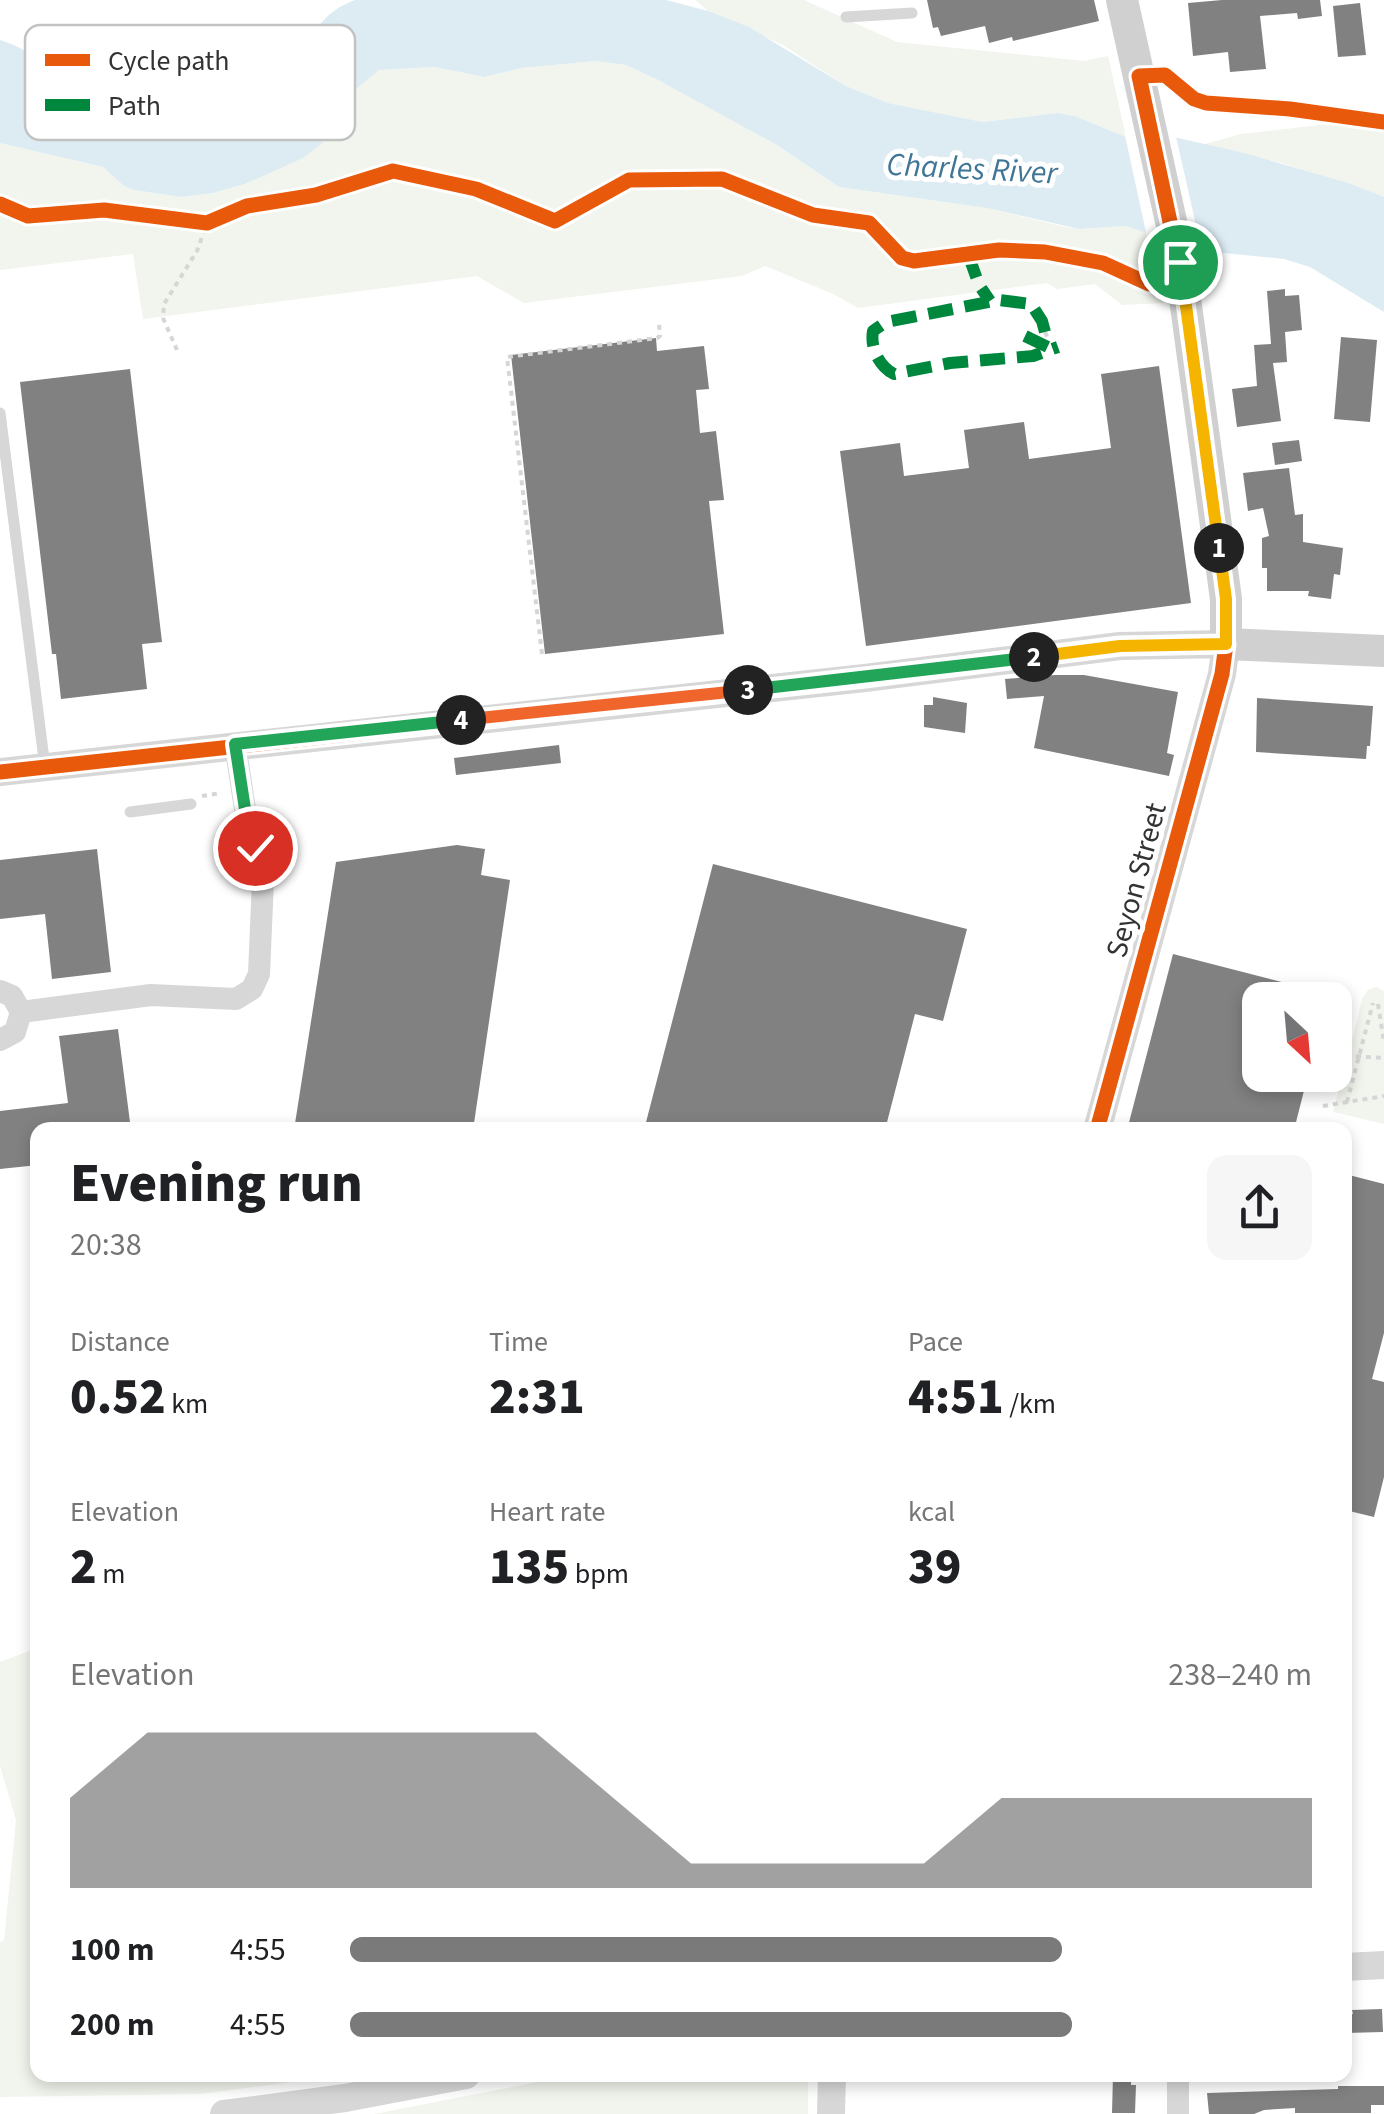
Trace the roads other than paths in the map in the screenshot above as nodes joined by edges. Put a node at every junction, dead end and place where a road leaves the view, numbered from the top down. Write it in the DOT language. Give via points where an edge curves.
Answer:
graph roads {
  1 [pos="1122,0"];
  2 [pos="912,13"];
  3 [pos="846,17"];
  4 [pos="0,413"];
  5 [pos="1226,644"];
  6 [pos="1384,651"];
  7 [pos="235,744"];
  8 [pos="45,767"];
  9 [pos="0,772"];
  10 [pos="191,804"];
  11 [pos="130,812"];
  12 [pos="0,991"];
  13 [pos="21,1012"];
  14 [pos="0,1040"];
  15 [pos="1100,1122"];
  16 [pos="1384,1965"];
  17 [pos="1352,1967"];
  18 [pos="429,2082"];
  19 [pos="832,2082"];
  20 [pos="1178,2082"];
  21 [pos="224,2114"];
  22 [pos="831,2114"];
  23 [pos="1178,2114"];
  1 -- 5 [label="main road" via="1180,262"];
  2 -- 3 [label="lane"];
  4 -- 8 [label="lane"];
  5 -- 6 [label="main road"];
  5 -- 7 [label="street" via="1120,646"];
  5 -- 15 [label="street, Seyon Street"];
  7 -- 8 [label="street"];
  7 -- 13 [label="street" via="264,893 252,990 236,998 151,995"];
  8 -- 9 [label="street"];
  10 -- 11 [label="lane"];
  12 -- 13 [label="street"];
  13 -- 14 [label="street" via="15,1032"];
  16 -- 17 [label="street"];
  18 -- 21 [label="street"];
  19 -- 22 [label="street"];
  20 -- 23 [label="street"];
}
